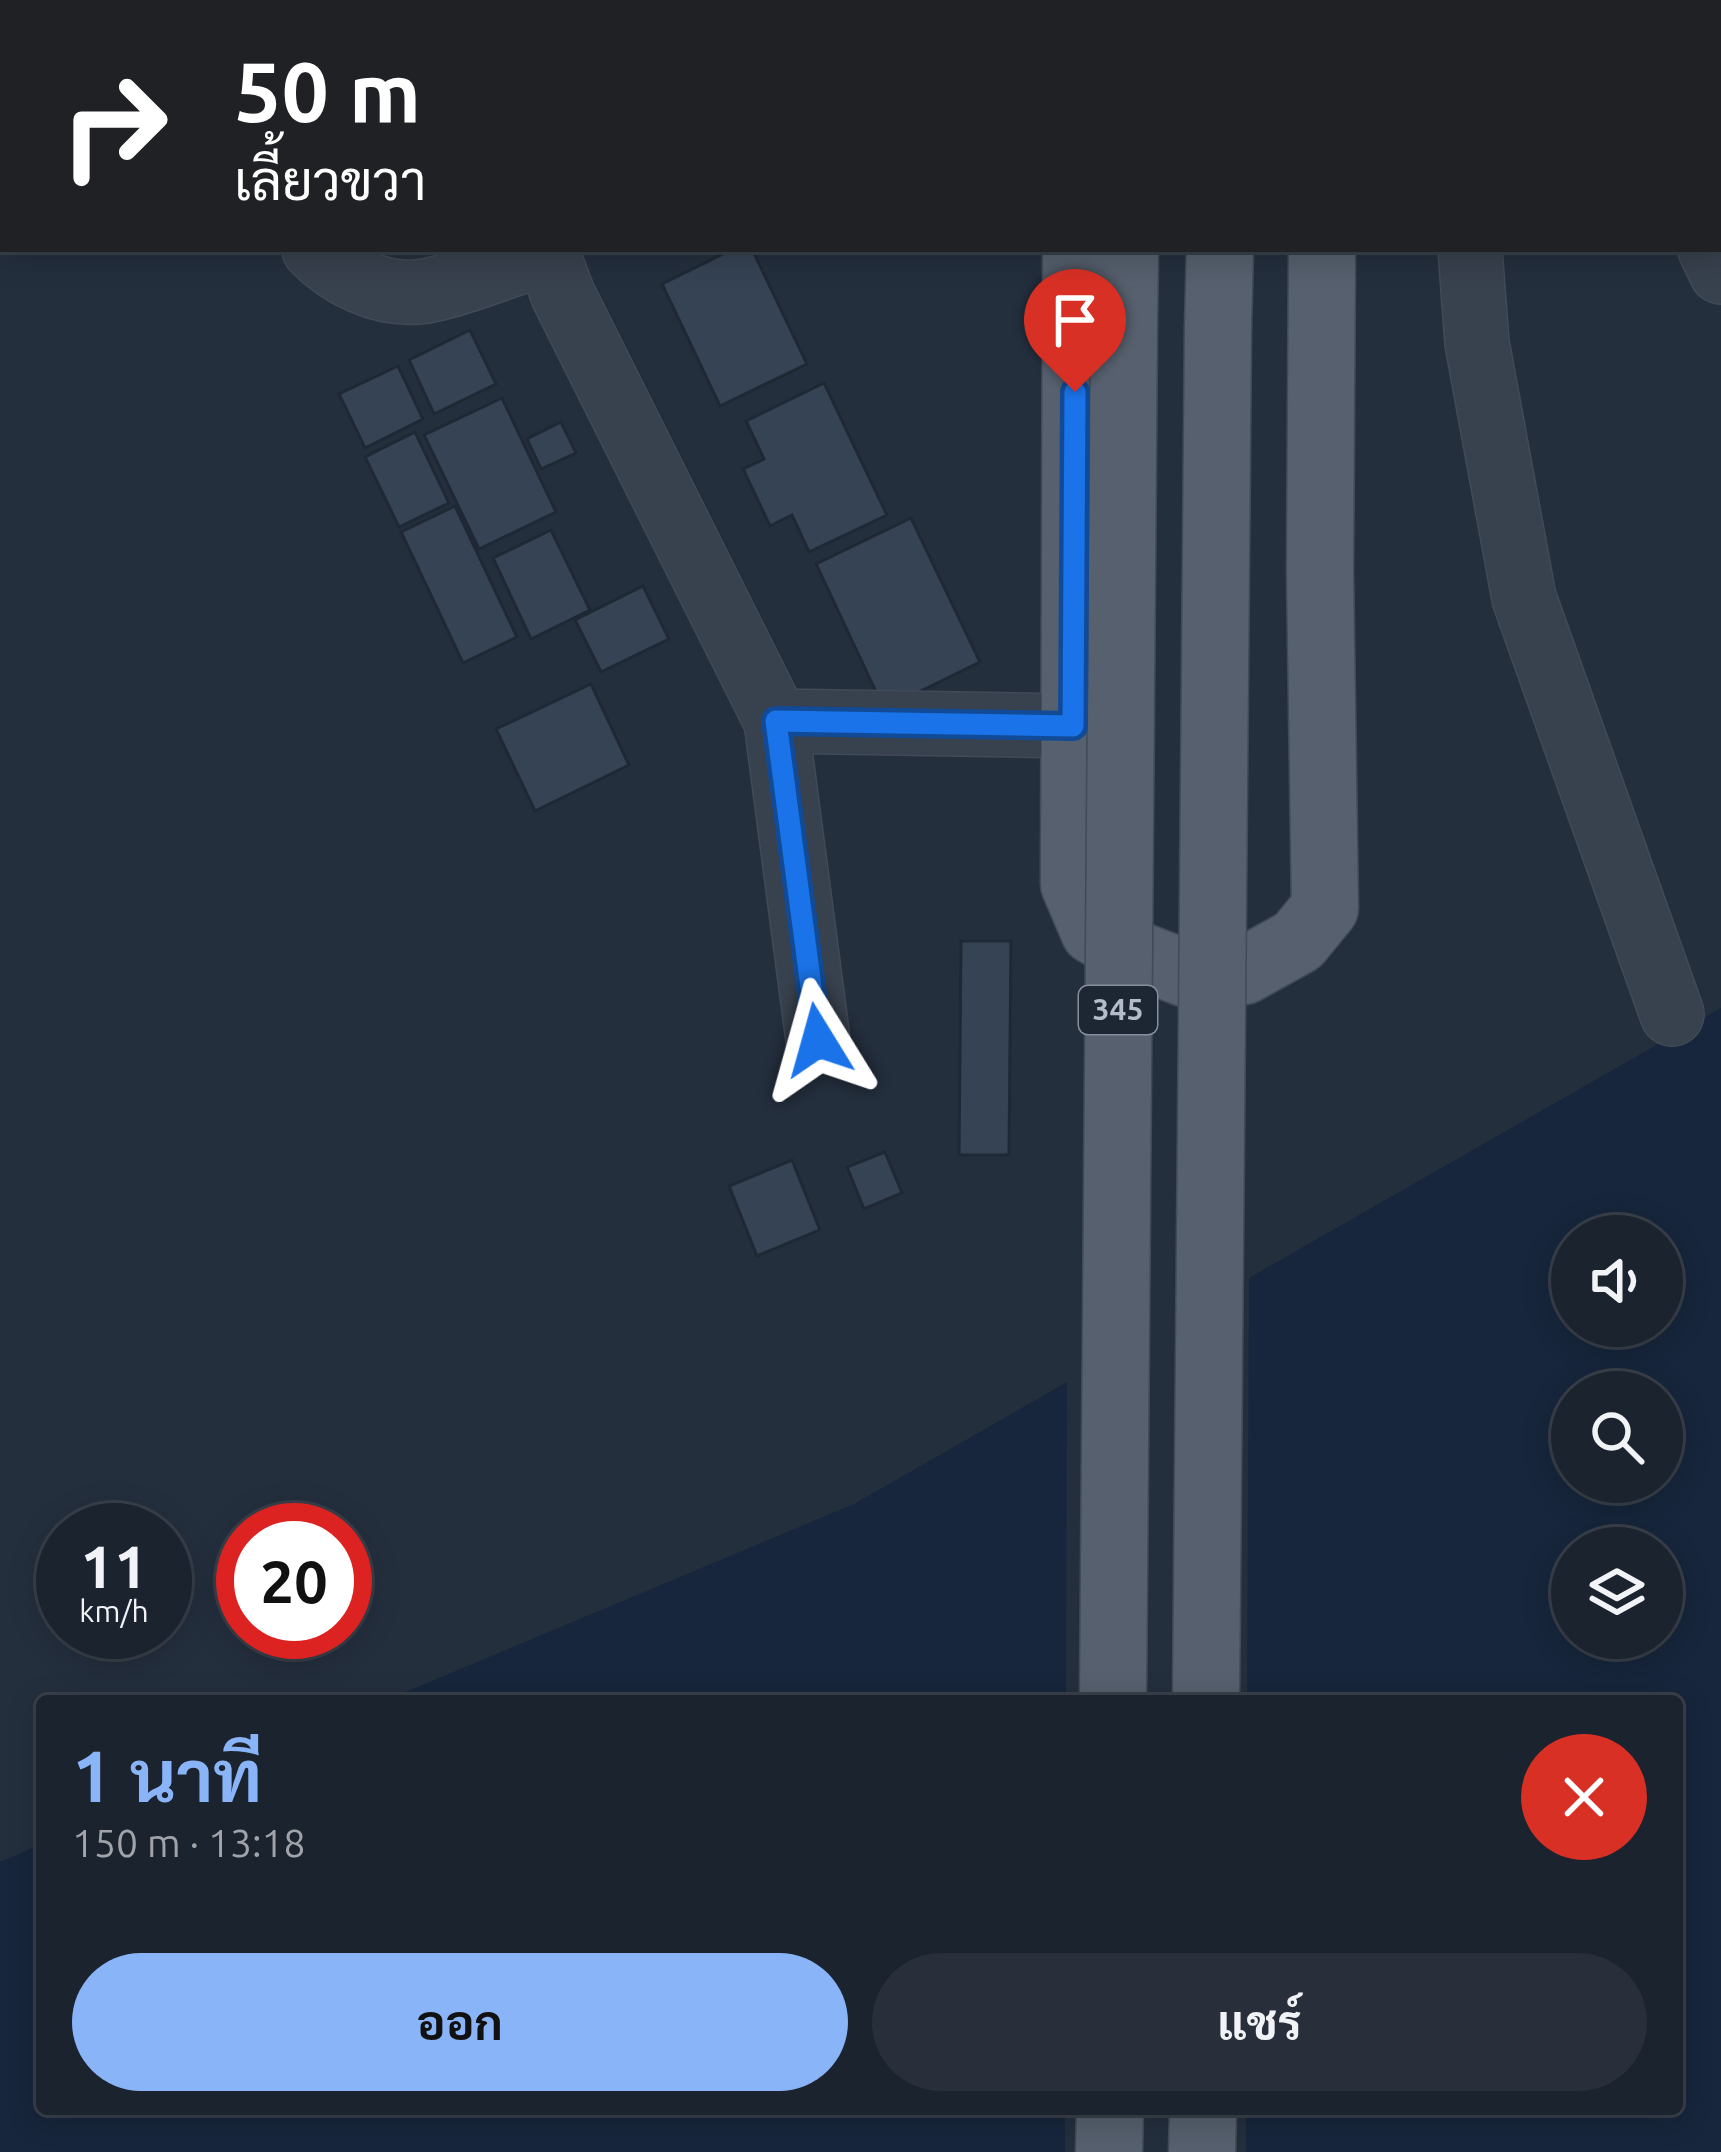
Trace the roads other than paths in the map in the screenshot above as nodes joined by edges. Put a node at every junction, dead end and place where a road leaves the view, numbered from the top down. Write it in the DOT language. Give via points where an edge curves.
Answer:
graph roads {
  1 [pos="317,252"];
  2 [pos="543,252"];
  3 [pos="546,252"];
  4 [pos="1076,252"];
  5 [pos="1125,252"];
  6 [pos="1220,252"];
  7 [pos="1322,252"];
  8 [pos="1470,252"];
  9 [pos="776,721"];
  10 [pos="1073,726"];
  11 [pos="1672,1014"];
  12 [pos="818,1040"];
  13 [pos="1113,1695"];
  14 [pos="1206,1695"];
  15 [pos="1110,2115"];
  16 [pos="1203,2115"];
  17 [pos="1109,2152"];
  18 [pos="1202,2152"];
  1 -- 2 [label="street" via="335,271 418,292"];
  3 -- 9 [label="street"];
  4 -- 10 [label="main road"];
  5 -- 13 [label="main road, 345, bridge"];
  6 -- 14 [label="main road, bridge"];
  7 -- 10 [label="main road" via="1325,908 1298,940 1244,971 1195,977 1094,932 1074,884"];
  8 -- 11 [label="street" via="1477,343 1524,598"];
  9 -- 10 [label="street"];
  9 -- 12 [label="street"];
  15 -- 17 [label="main road"];
  16 -- 18 [label="main road"];
}
